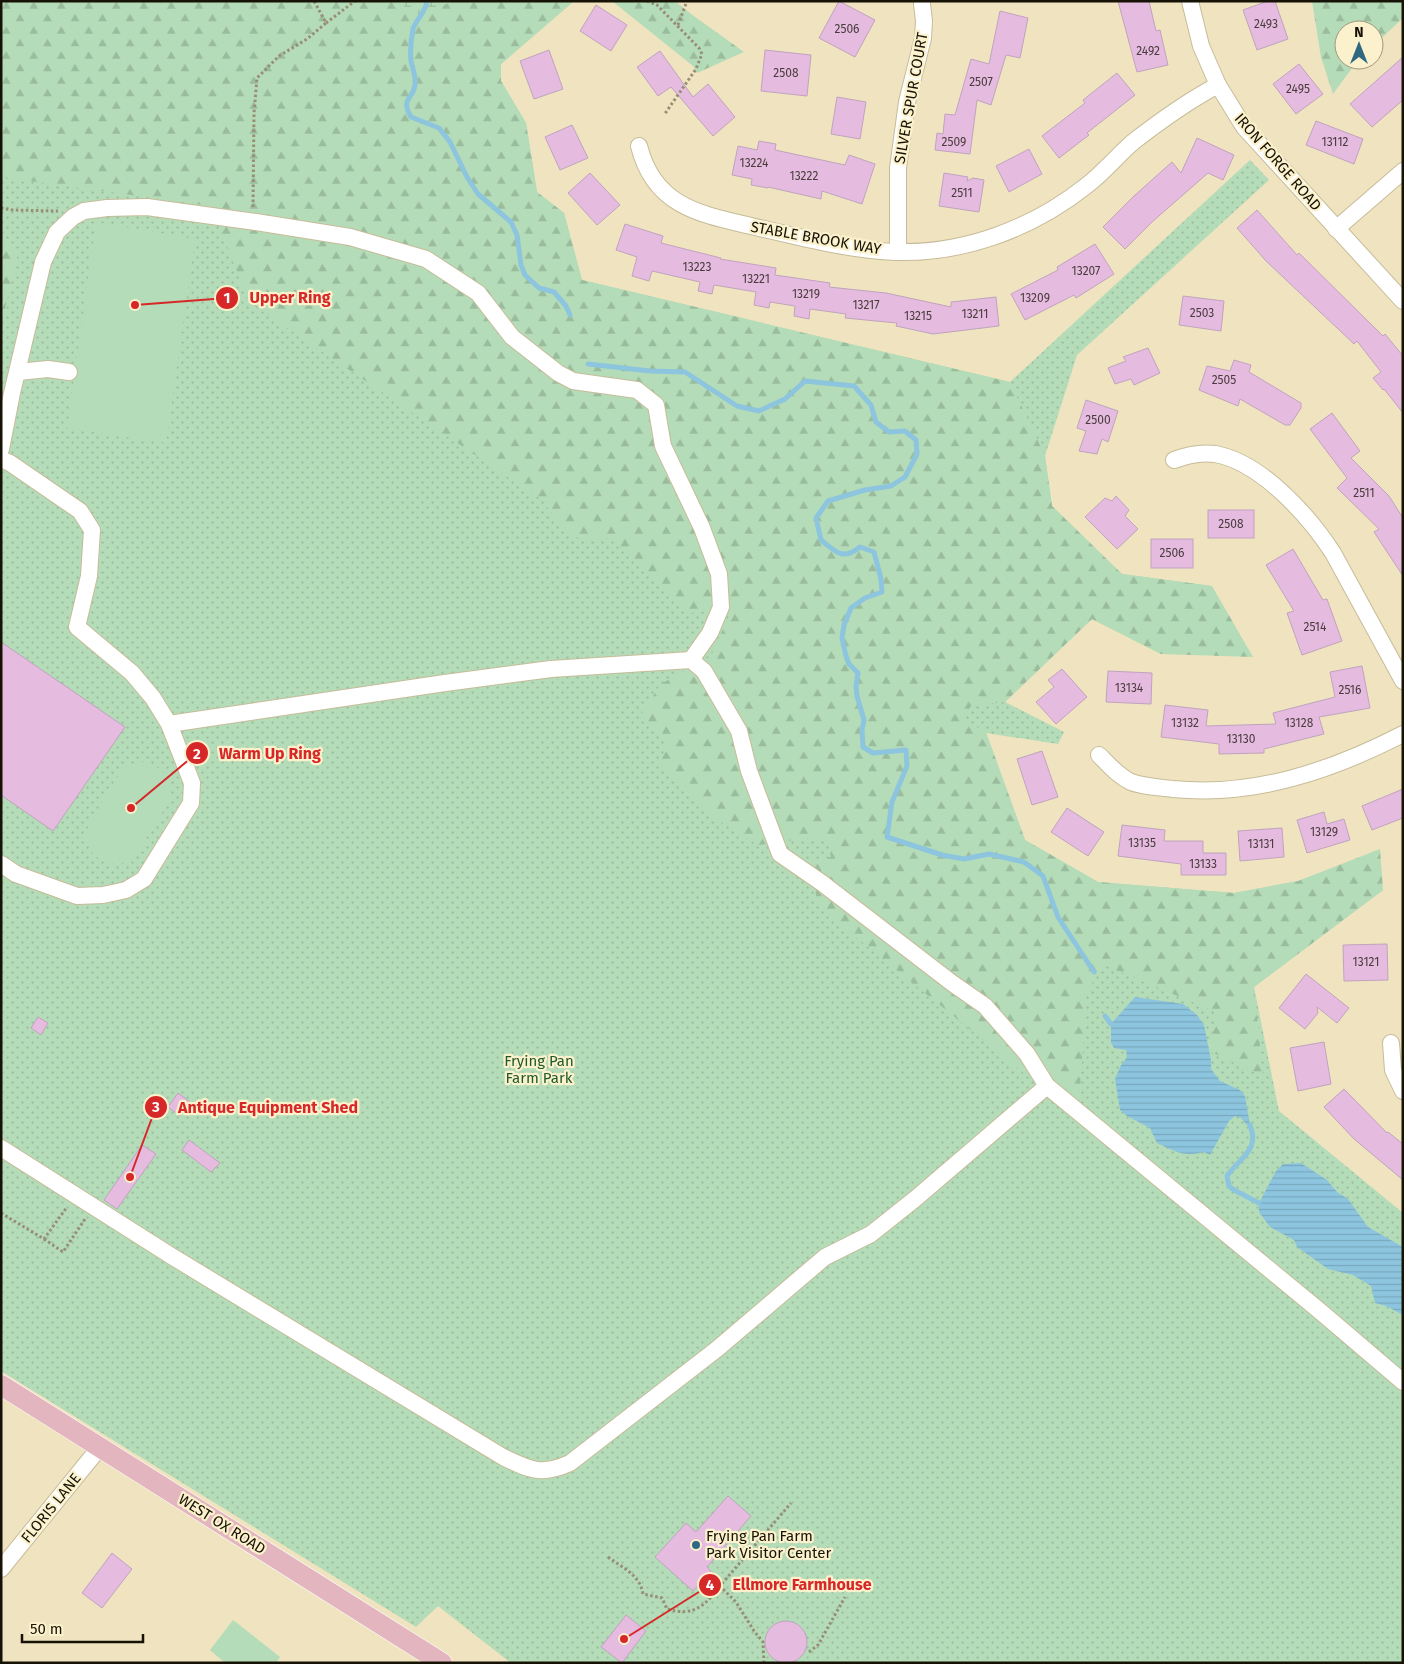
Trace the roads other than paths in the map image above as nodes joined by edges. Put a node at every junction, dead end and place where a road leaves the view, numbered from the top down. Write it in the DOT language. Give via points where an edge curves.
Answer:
graph roads {
  1 [pos="1190,1"];
  2 [pos="922,4"];
  3 [pos="1218,85"];
  4 [pos="640,146"];
  5 [pos="1403,171"];
  6 [pos="1336,229"];
  7 [pos="898,252"];
  8 [pos="1403,301"];
  9 [pos="18,372"];
  10 [pos="68,372"];
  11 [pos="1,449"];
  12 [pos="1,460"];
  13 [pos="1174,460"];
  14 [pos="691,660"];
  15 [pos="1403,681"];
  16 [pos="169,724"];
  17 [pos="1403,734"];
  18 [pos="1099,756"];
  19 [pos="1,864"];
  20 [pos="1391,1043"];
  21 [pos="1047,1086"];
  22 [pos="1403,1091"];
  23 [pos="1,1148"];
  24 [pos="1403,1382"];
  25 [pos="1,1385"];
  26 [pos="100,1447"];
  27 [pos="1,1569"];
  28 [pos="442,1663"];
  1 -- 3 [label="street, IRON FORGE ROAD" via="1201,46"];
  2 -- 7 [label="street, SILVER SPUR COURT" via="923,38 907,102 898,168"];
  3 -- 6 [label="street, IRON FORGE ROAD" via="1244,127"];
  3 -- 7 [label="street, STABLE BROOK WAY" via="1188,101 1132,143 1086,186 1043,216 971,244"];
  4 -- 7 [label="street, STABLE BROOK WAY" via="644,164 662,191 707,216 820,242"];
  5 -- 6 [label="street"];
  6 -- 8 [label="street, IRON FORGE ROAD"];
  9 -- 10 [label="street" via="48,369"];
  9 -- 11 [label="street"];
  9 -- 14 [label="street" via="43,262 58,232 84,212 147,207 350,237 426,259 478,293 512,337 558,374 572,381 637,390 656,405 663,446 702,528 719,574 721,607 710,632"];
  12 -- 16 [label="street" via="80,512 92,530 89,576 77,627 132,673"];
  13 -- 15 [label="street" via="1201,453 1228,458 1269,482 1301,510 1321,535"];
  14 -- 16 [label="street" via="541,670"];
  14 -- 21 [label="street" via="704,671 739,731 749,771 780,854 985,1006 1027,1054"];
  16 -- 19 [label="street" via="192,783 190,803 144,880 126,890 76,896 16,874"];
  17 -- 18 [label="street" via="1323,770 1279,782 1233,788 1188,790 1144,786 1119,775"];
  20 -- 22 [label="street" via="1392,1070"];
  21 -- 23 [label="street" via="871,1234 825,1257 717,1349 570,1463 554,1470 540,1471 503,1457 173,1257"];
  21 -- 24 [label="street"];
  25 -- 26 [label="main road, WEST OX ROAD"];
  26 -- 27 [label="street, FLORIS LANE"];
  26 -- 28 [label="main road, WEST OX ROAD"];
}
